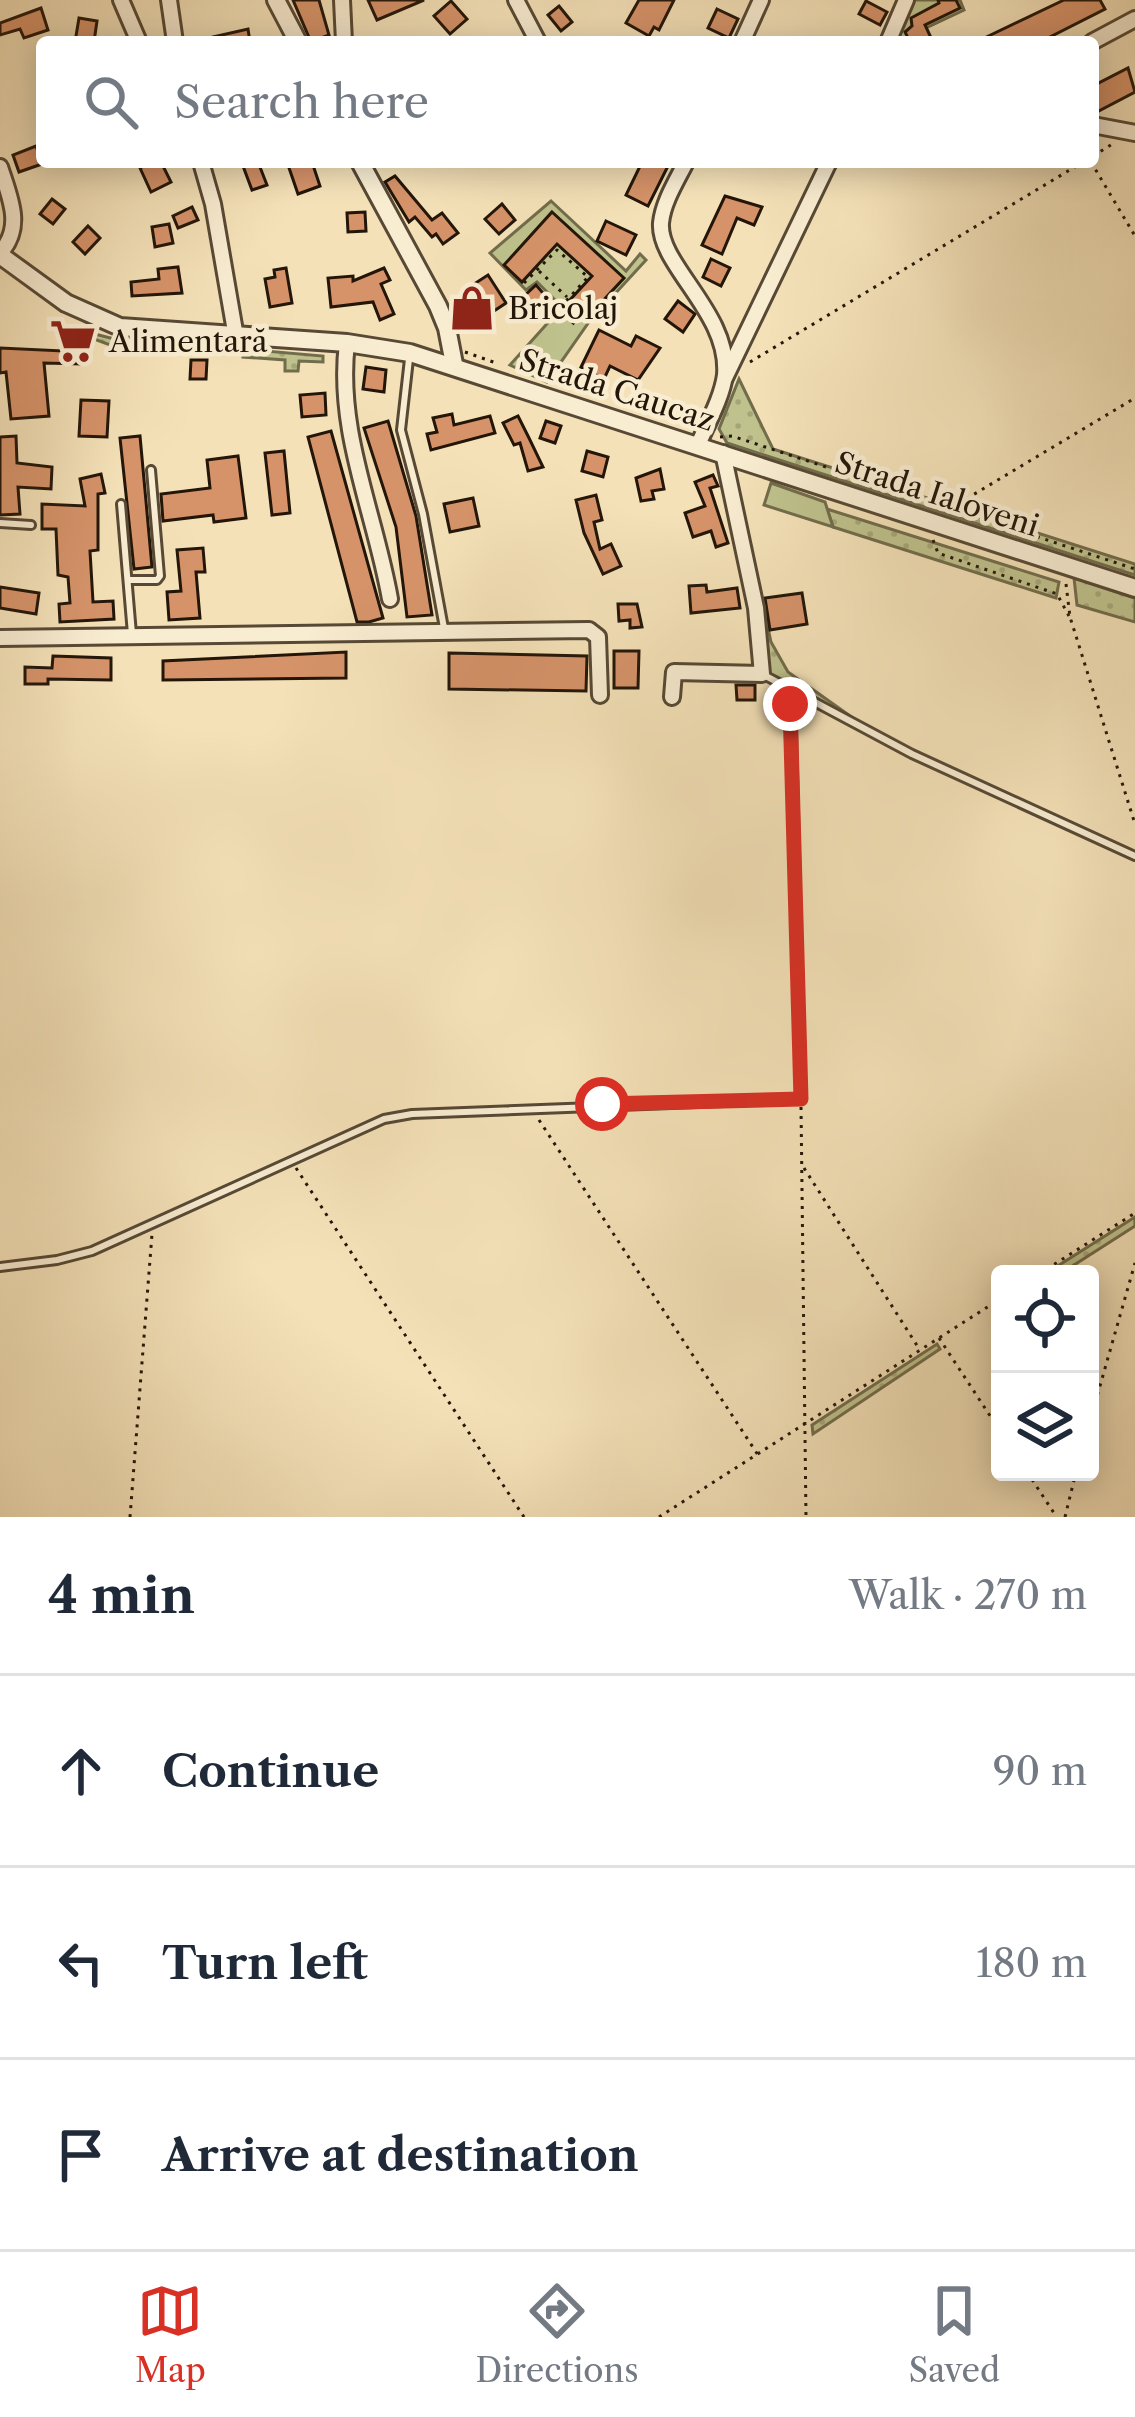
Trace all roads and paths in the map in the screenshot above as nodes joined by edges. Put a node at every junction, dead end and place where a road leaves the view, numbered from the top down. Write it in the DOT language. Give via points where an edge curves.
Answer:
graph roads {
  1 [pos="121,0"];
  2 [pos="170,0"];
  3 [pos="276,0"];
  4 [pos="343,0"];
  5 [pos="516,0"];
  6 [pos="761,0"];
  7 [pos="906,0"];
  8 [pos="1135,19"];
  9 [pos="136,36"];
  10 [pos="174,36"];
  11 [pos="295,36"];
  12 [pos="344,36"];
  13 [pos="535,36"];
  14 [pos="745,36"];
  15 [pos="891,36"];
  16 [pos="1099,38"];
  17 [pos="1099,126"];
  18 [pos="1135,133"];
  19 [pos="0,167"];
  20 [pos="203,168"];
  21 [pos="363,168"];
  22 [pos="683,168"];
  23 [pos="826,168"];
  24 [pos="1073,168"];
  25 [pos="1095,168"];
  26 [pos="1135,236"];
  27 [pos="0,254"];
  28 [pos="538,269"];
  29 [pos="524,283"];
  30 [pos="568,298"];
  31 [pos="578,327"];
  32 [pos="236,337"];
  33 [pos="346,344"];
  34 [pos="410,352"];
  35 [pos="454,364"];
  36 [pos="725,378"];
  37 [pos="1135,398"];
  38 [pos="700,441"];
  39 [pos="723,453"];
  40 [pos="151,470"];
  41 [pos="121,504"];
  42 [pos="951,509"];
  43 [pos="924,518"];
  44 [pos="0,523"];
  45 [pos="31,525"];
  46 [pos="1063,564"];
  47 [pos="1135,569"];
  48 [pos="128,580"];
  49 [pos="1135,588"];
  50 [pos="390,598"];
  51 [pos="1070,617"];
  52 [pos="445,632"];
  53 [pos="132,634"];
  54 [pos="0,638"];
  55 [pos="762,674"];
  56 [pos="791,689"];
  57 [pos="600,695"];
  58 [pos="672,697"];
  59 [pos="1135,824"];
  60 [pos="1135,856"];
  61 [pos="801,1099"];
  62 [pos="531,1108"];
  63 [pos="292,1161"];
  64 [pos="803,1166"];
  65 [pos="1135,1214"];
  66 [pos="152,1227"];
  67 [pos="1135,1263"];
  68 [pos="1053,1265"];
  69 [pos="0,1267"];
  70 [pos="991,1305"];
  71 [pos="939,1337"];
  72 [pos="920,1349"];
  73 [pos="1099,1389"];
  74 [pos="991,1417"];
  75 [pos="805,1425"];
  76 [pos="758,1455"];
  77 [pos="1033,1481"];
  78 [pos="1073,1481"];
  79 [pos="1065,1508"];
  80 [pos="1055,1516"];
  81 [pos="130,1517"];
  82 [pos="524,1517"];
  83 [pos="659,1517"];
  84 [pos="806,1517"];
  85 [pos="1065,1517"];
  1 -- 9 [label="street"];
  2 -- 10 [label="street"];
  3 -- 11 [label="street"];
  4 -- 12 [label="street"];
  5 -- 13 [label="street"];
  6 -- 14 [label="street"];
  7 -- 15 [label="street"];
  8 -- 16 [label="street"];
  17 -- 18 [label="street"];
  19 -- 27 [label="street" via="15,230"];
  20 -- 32 [label="street"];
  21 -- 35 [label="street" via="438,307"];
  22 -- 36 [label="street" via="664,208 662,234 715,323"];
  23 -- 36 [label="street"];
  24 -- 36 [label="path"];
  25 -- 26 [label="path"];
  27 -- 32 [label="street, Strada Caucaz" via="96,319"];
  28 -- 29 [label="path"];
  28 -- 30 [label="path"];
  28 -- 30 [label="path" via="557,250 588,277"];
  30 -- 31 [label="path" via="566,317"];
  32 -- 33 [label="street, Strada Caucaz"];
  33 -- 34 [label="street, Strada Caucaz"];
  33 -- 50 [label="street" via="344,414"];
  34 -- 35 [label="street, Strada Caucaz"];
  34 -- 52 [label="lane" via="400,430"];
  35 -- 38 [label="street, Strada Caucaz"];
  36 -- 38 [label="street"];
  37 -- 42 [label="path"];
  38 -- 39 [label="street, Strada Caucaz"];
  38 -- 42 [label="path" via="732,436"];
  39 -- 43 [label="street, Strada Ialoveni"];
  39 -- 55 [label="street, Strada Caucaz"];
  40 -- 48 [label="lane" via="160,576"];
  41 -- 48 [label="lane"];
  42 -- 47 [label="path"];
  43 -- 46 [label="street, Strada Ialoveni"];
  43 -- 51 [label="path" via="938,553 1057,594"];
  44 -- 45 [label="lane"];
  46 -- 49 [label="street, Strada Ialoveni"];
  46 -- 51 [label="path"];
  48 -- 53 [label="lane"];
  51 -- 59 [label="path"];
  52 -- 53 [label="street"];
  52 -- 57 [label="street" via="596,632"];
  53 -- 54 [label="street"];
  55 -- 56 [label="lane"];
  55 -- 58 [label="street" via="674,672"];
  56 -- 60 [label="lane"];
  56 -- 61 [label="lane"];
  61 -- 62 [label="lane"];
  61 -- 64 [label="path"];
  62 -- 63 [label="lane" via="384,1119"];
  62 -- 76 [label="path"];
  63 -- 66 [label="lane"];
  63 -- 82 [label="path"];
  64 -- 72 [label="path"];
  64 -- 75 [label="path"];
  65 -- 68 [label="path"];
  66 -- 69 [label="lane" via="92,1251"];
  66 -- 81 [label="path"];
  67 -- 73 [label="path"];
  70 -- 71 [label="path"];
  71 -- 72 [label="path"];
  71 -- 74 [label="path"];
  72 -- 75 [label="path"];
  75 -- 76 [label="path"];
  75 -- 84 [label="path"];
  76 -- 83 [label="path"];
  77 -- 80 [label="path"];
  78 -- 79 [label="path"];
  79 -- 80 [label="path"];
  79 -- 85 [label="path"];
}
